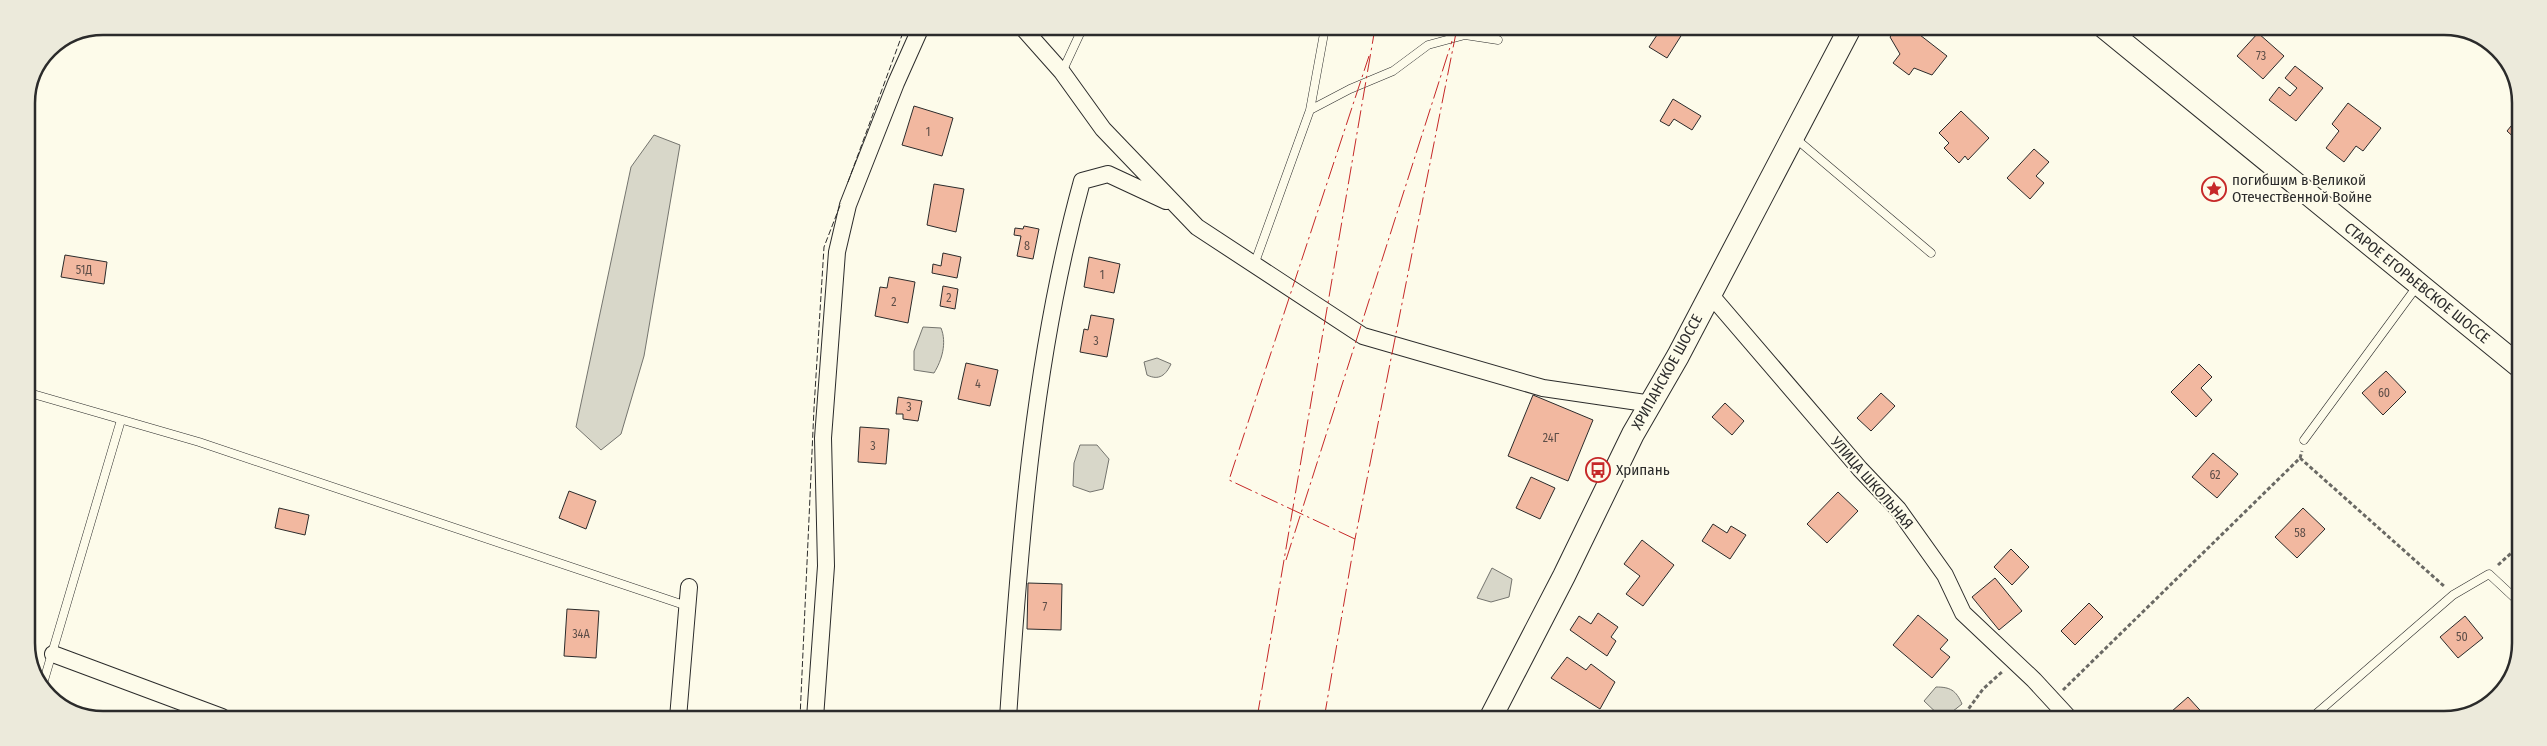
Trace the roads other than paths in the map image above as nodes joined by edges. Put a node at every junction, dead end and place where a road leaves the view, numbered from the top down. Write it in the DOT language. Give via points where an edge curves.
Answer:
graph roads {
  1 [pos="917,35"];
  2 [pos="1029,35"];
  3 [pos="1079,35"];
  4 [pos="1324,35"];
  5 [pos="1846,35"];
  6 [pos="2115,35"];
  7 [pos="1498,40"];
  8 [pos="1062,72"];
  9 [pos="1310,110"];
  10 [pos="1793,136"];
  11 [pos="1175,205"];
  12 [pos="1931,253"];
  13 [pos="1254,265"];
  14 [pos="2419,284"];
  15 [pos="1709,293"];
  16 [pos="2512,360"];
  17 [pos="35,395"];
  18 [pos="1652,404"];
  19 [pos="121,420"];
  20 [pos="2304,440"];
  21 [pos="689,586"];
  22 [pos="2512,595"];
  23 [pos="688,606"];
  24 [pos="53,654"];
  25 [pos="45,678"];
  26 [pos="206,711"];
  27 [pos="679,711"];
  28 [pos="816,711"];
  29 [pos="1009,711"];
  30 [pos="1494,711"];
  31 [pos="2062,711"];
  32 [pos="2319,711"];
  1 -- 28 [label="street" via="848,205 837,252 823,438 826,566"];
  2 -- 8 [label="street"];
  3 -- 8 [label="lane"];
  4 -- 9 [label="lane"];
  5 -- 10 [label="main road, ХРИПАНСКОЕ ШОССЕ"];
  6 -- 14 [label="main road, СТАРОЕ ЕГОРЬЕВСКОЕ ШОССЕ"];
  7 -- 9 [label="lane" via="1465,35 1428,45 1393,71"];
  8 -- 11 [label="street" via="1102,129"];
  9 -- 13 [label="lane"];
  10 -- 12 [label="lane"];
  10 -- 15 [label="main road, ХРИПАНСКОЕ ШОССЕ"];
  11 -- 13 [label="street" via="1197,227"];
  11 -- 29 [label="street" via="1108,174 1082,181 1066,238 1041,375 1024,511"];
  13 -- 18 [label="street" via="1363,336 1542,388"];
  14 -- 16 [label="main road, СТАРОЕ ЕГОРЬЕВСКОЕ ШОССЕ"];
  14 -- 20 [label="lane"];
  15 -- 18 [label="main road, ХРИПАНСКОЕ ШОССЕ"];
  15 -- 31 [label="street, УЛИЦА ШКОЛЬНАЯ" via="1898,509 1945,574 1963,613"];
  17 -- 19 [label="lane"];
  18 -- 30 [label="main road, ХРИПАНСКОЕ ШОССЕ" via="1633,434"];
  19 -- 23 [label="lane" via="199,442"];
  19 -- 24 [label="lane"];
  21 -- 23 [label="street"];
  22 -- 32 [label="lane" via="2489,574 2453,595"];
  23 -- 27 [label="street"];
  24 -- 25 [label="lane"];
  24 -- 26 [label="street"];
}
